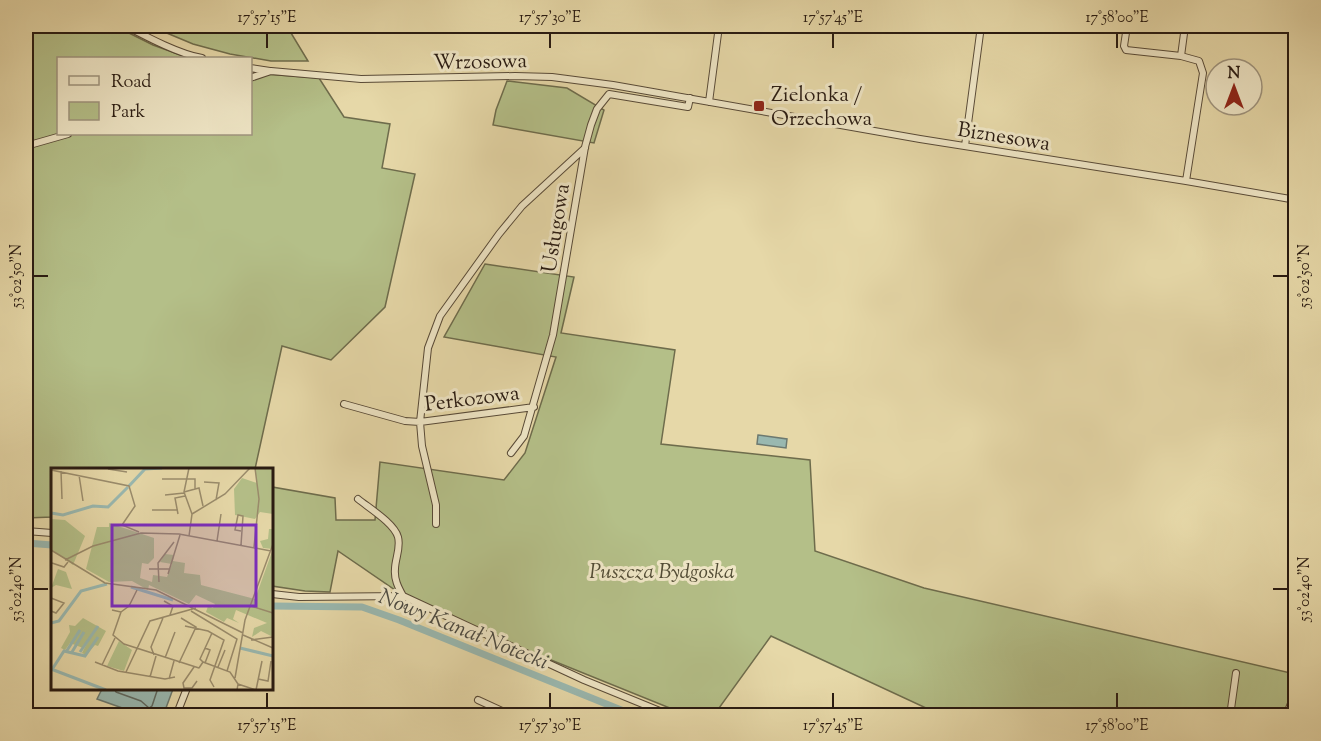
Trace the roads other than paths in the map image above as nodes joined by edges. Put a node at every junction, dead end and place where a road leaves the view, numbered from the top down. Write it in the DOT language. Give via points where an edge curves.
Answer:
graph roads {
  1 [pos="126,26"];
  2 [pos="718,26"];
  3 [pos="981,26"];
  4 [pos="1127,26"];
  5 [pos="1185,26"];
  6 [pos="1181,56"];
  7 [pos="199,57"];
  8 [pos="252,68"];
  9 [pos="271,72"];
  10 [pos="252,77"];
  11 [pos="690,98"];
  12 [pos="709,102"];
  13 [pos="64,135"];
  14 [pos="26,146"];
  15 [pos="966,146"];
  16 [pos="585,147"];
  17 [pos="1186,181"];
  18 [pos="1296,200"];
  19 [pos="344,404"];
  20 [pos="534,407"];
  21 [pos="420,422"];
  22 [pos="511,453"];
  23 [pos="358,499"];
  24 [pos="436,524"];
  25 [pos="26,531"];
  26 [pos="51,533"];
  27 [pos="273,594"];
  28 [pos="403,596"];
  29 [pos="1236,673"];
  30 [pos="186,690"];
  31 [pos="1296,694"];
  32 [pos="478,700"];
  33 [pos="176,716"];
  34 [pos="513,716"];
  35 [pos="672,716"];
  36 [pos="1230,716"];
  37 [pos="1287,716"];
  1 -- 7 [label="street"];
  2 -- 12 [label="street"];
  3 -- 15 [label="street"];
  4 -- 6 [label="street" via="1126,50"];
  5 -- 6 [label="street"];
  6 -- 17 [label="street" via="1199,61 1203,73"];
  8 -- 9 [label="street"];
  9 -- 10 [label="street, Wrzosowa"];
  9 -- 11 [label="street, Wrzosowa" via="361,79 552,77"];
  11 -- 12 [label="street, Wrzosowa"];
  11 -- 16 [label="street, Usługowa" via="688,107 609,94 597,109"];
  12 -- 15 [label="street, Biznesowa"];
  13 -- 14 [label="street"];
  15 -- 17 [label="street, Biznesowa"];
  16 -- 20 [label="street, Usługowa" via="553,335"];
  16 -- 21 [label="street" via="522,206 440,316 428,348"];
  17 -- 18 [label="street, Biznesowa"];
  19 -- 21 [label="street, Perkozowa"];
  20 -- 21 [label="street, Perkozowa"];
  20 -- 22 [label="street, Usługowa" via="524,436"];
  21 -- 24 [label="street"];
  23 -- 28 [label="street" via="390,525 398,537 394,568"];
  25 -- 26 [label="street"];
  27 -- 28 [label="street"];
  28 -- 35 [label="street"];
  29 -- 36 [label="street"];
  30 -- 33 [label="street"];
  31 -- 37 [label="street"];
  32 -- 34 [label="street"];
}
